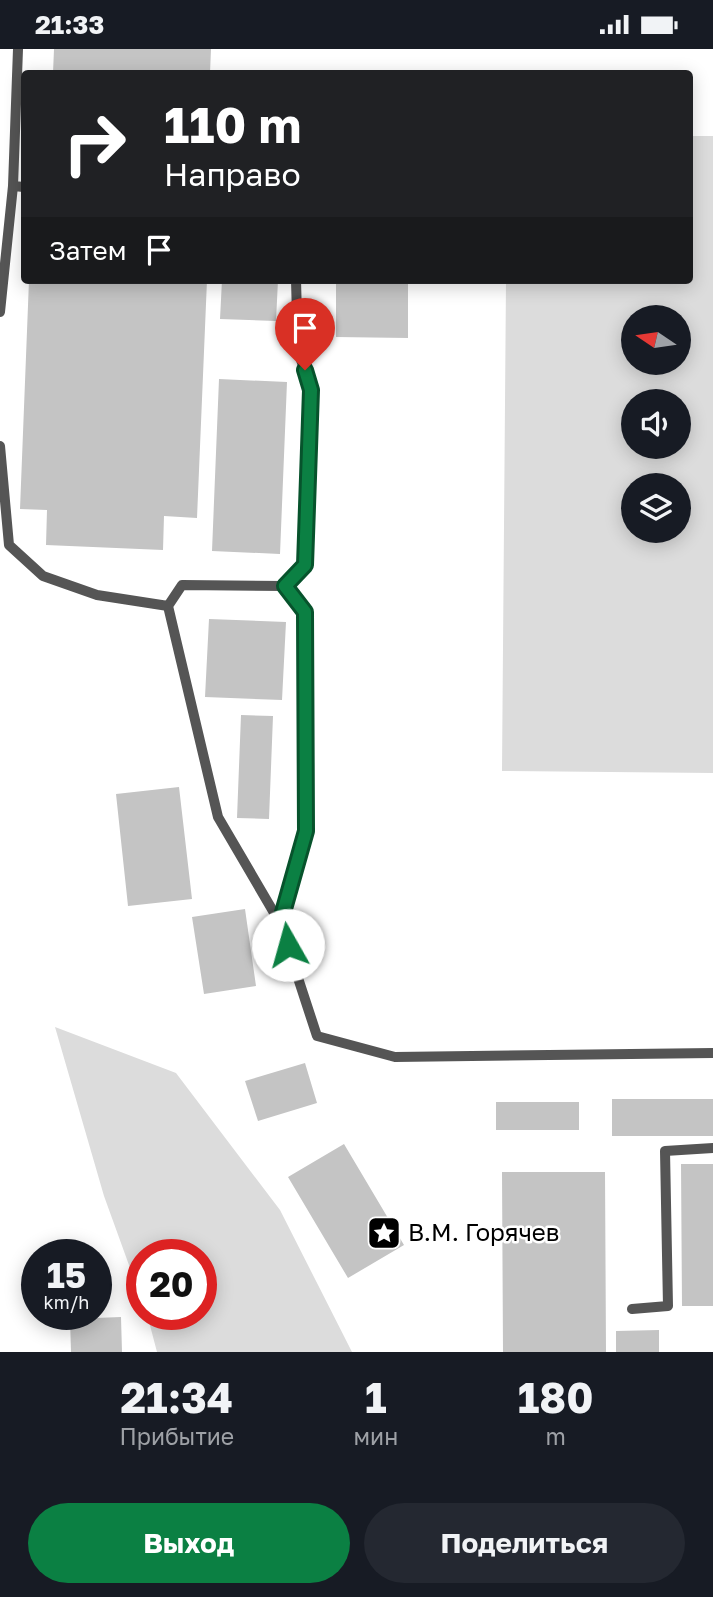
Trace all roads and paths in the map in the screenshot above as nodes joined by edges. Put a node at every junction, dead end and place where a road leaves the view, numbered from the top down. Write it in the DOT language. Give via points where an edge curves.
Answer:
graph roads {
  1 [pos="18,49"];
  2 [pos="19,186"];
  3 [pos="296,284"];
  4 [pos="0,312"];
  5 [pos="0,446"];
  6 [pos="285,586"];
  7 [pos="168,606"];
  8 [pos="280,923"];
  9 [pos="713,1053"];
  10 [pos="713,1148"];
  11 [pos="632,1309"];
  1 -- 2 [label="lane"];
  2 -- 4 [label="lane"];
  3 -- 6 [label="lane" via="299,351 311,390 306,551 305,565"];
  5 -- 7 [label="lane" via="9,545 43,576 97,595"];
  6 -- 7 [label="lane" via="182,585"];
  6 -- 8 [label="lane" via="305,612 306,831"];
  7 -- 8 [label="lane" via="218,817"];
  8 -- 9 [label="lane" via="317,1036 395,1057"];
  10 -- 11 [label="lane" via="665,1151 668,1306"];
}
